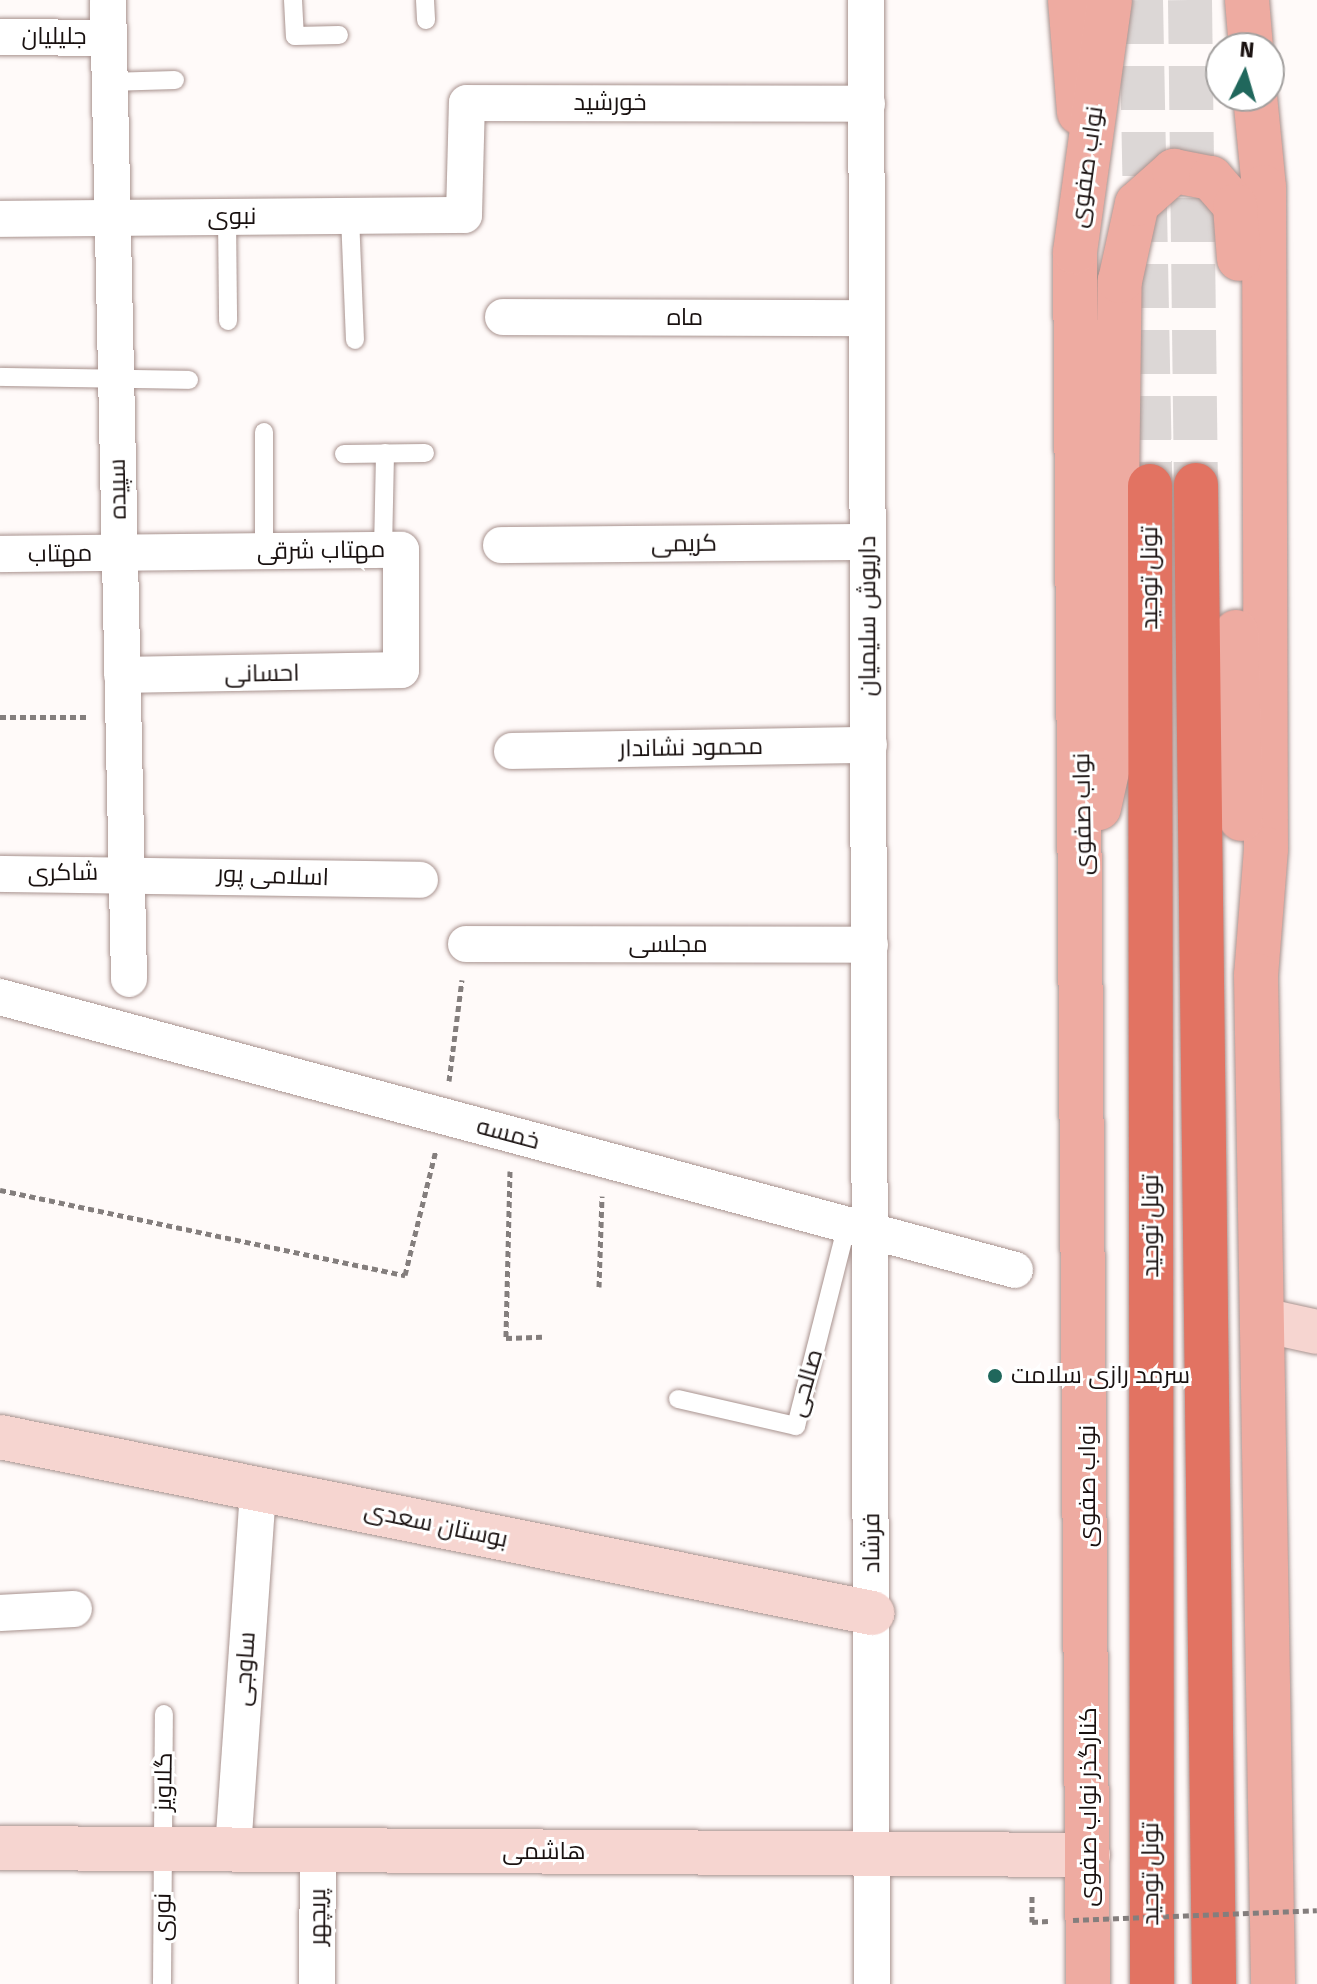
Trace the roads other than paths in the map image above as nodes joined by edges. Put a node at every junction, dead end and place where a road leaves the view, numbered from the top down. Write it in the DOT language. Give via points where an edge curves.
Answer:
graph roads {
  1 [pos="108,0"];
  2 [pos="293,0"];
  3 [pos="425,0"];
  4 [pos="866,0"];
  5 [pos="1070,0"];
  6 [pos="1110,0"];
  7 [pos="426,20"];
  8 [pos="339,35"];
  9 [pos="0,37"];
  10 [pos="108,38"];
  11 [pos="175,80"];
  12 [pos="109,82"];
  13 [pos="867,104"];
  14 [pos="1257,112"];
  15 [pos="1089,158"];
  16 [pos="464,215"];
  17 [pos="350,216"];
  18 [pos="227,217"];
  19 [pos="113,218"];
  20 [pos="0,219"];
  21 [pos="503,317"];
  22 [pos="867,318"];
  23 [pos="228,321"];
  24 [pos="355,340"];
  25 [pos="0,377"];
  26 [pos="116,379"];
  27 [pos="189,380"];
  28 [pos="264,432"];
  29 [pos="385,453"];
  30 [pos="425,453"];
  31 [pos="344,454"];
  32 [pos="1196,485"];
  33 [pos="1150,486"];
  34 [pos="868,542"];
  35 [pos="501,545"];
  36 [pos="383,550"];
  37 [pos="264,552"];
  38 [pos="119,553"];
  39 [pos="0,554"];
  40 [pos="401,670"];
  41 [pos="122,675"];
  42 [pos="869,745"];
  43 [pos="512,751"];
  44 [pos="1084,864"];
  45 [pos="127,872"];
  46 [pos="0,874"];
  47 [pos="420,880"];
  48 [pos="466,944"];
  49 [pos="870,945"];
  50 [pos="1256,975"];
  51 [pos="129,979"];
  52 [pos="0,997"];
  53 [pos="859,1228"];
  54 [pos="1015,1270"];
  55 [pos="1267,1321"];
  56 [pos="1317,1332"];
  57 [pos="678,1399"];
  58 [pos="0,1437"];
  59 [pos="258,1488"];
  60 [pos="74,1609"];
  61 [pos="0,1613"];
  62 [pos="872,1613"];
  63 [pos="1089,1630"];
  64 [pos="164,1714"];
  65 [pos="0,1848"];
  66 [pos="163,1849"];
  67 [pos="233,1849"];
  68 [pos="318,1850"];
  69 [pos="872,1854"];
  70 [pos="1088,1855"];
  71 [pos="1214,1968"];
  72 [pos="1152,1975"];
  73 [pos="162,1984"];
  74 [pos="317,1984"];
  75 [pos="872,1984"];
  76 [pos="1088,1984"];
  77 [pos="1273,1984"];
  1 -- 10 [label="street, سپیده"];
  2 -- 8 [label="lane" via="295,36"];
  3 -- 7 [label="lane"];
  4 -- 13 [label="street, داریوش سلیمیان"];
  5 -- 15 [label="main road" via="1072,76"];
  6 -- 15 [label="main road, نواب صفوی"];
  9 -- 10 [label="street, جلیلیان"];
  10 -- 12 [label="street, سپیده"];
  11 -- 12 [label="lane"];
  12 -- 19 [label="street, سپیده"];
  13 -- 16 [label="street, خورشید" via="467,103"];
  13 -- 22 [label="street, داریوش سلیمیان"];
  14 -- 50 [label="main road" via="1264,187 1266,818"];
  15 -- 44 [label="main road, نواب صفوی" via="1075,252"];
  16 -- 17 [label="street, نبوی"];
  17 -- 18 [label="street, نبوی"];
  17 -- 24 [label="lane"];
  18 -- 19 [label="street, نبوی"];
  18 -- 23 [label="lane"];
  19 -- 20 [label="street, نبوی"];
  19 -- 26 [label="street, سپیده"];
  21 -- 22 [label="street, ماه"];
  22 -- 34 [label="street, داریوش سلیمیان"];
  25 -- 26 [label="lane"];
  26 -- 27 [label="lane"];
  26 -- 38 [label="street, سپیده"];
  28 -- 37 [label="lane"];
  29 -- 30 [label="lane"];
  29 -- 31 [label="lane"];
  29 -- 36 [label="lane"];
  32 -- 71 [label="highway, تونل توحید"];
  33 -- 72 [label="highway, تونل توحید"];
  34 -- 35 [label="street, کریمی"];
  34 -- 42 [label="street, داریوش سلیمیان"];
  36 -- 37 [label="street, مهتاب شرقی"];
  36 -- 40 [label="street, مهتاب شرقی" via="402,553"];
  37 -- 38 [label="street, مهتاب شرقی"];
  38 -- 39 [label="street, مهتاب"];
  38 -- 41 [label="street, سپیده"];
  40 -- 41 [label="street, احسانی"];
  41 -- 45 [label="street, سپیده"];
  42 -- 43 [label="street, محمود نشاندار"];
  42 -- 49 [label="street, داریوش سلیمیان"];
  44 -- 50 [label="main road" via="1114,740 1124,243 1152,185 1186,171 1221,185 1238,218 1233,745"];
  44 -- 63 [label="main road, نواب صفوی"];
  45 -- 46 [label="street, شاکری"];
  45 -- 47 [label="street, اسلامی پور"];
  45 -- 51 [label="street, سپیده"];
  48 -- 49 [label="street, مجلسی"];
  49 -- 53 [label="street, داریوش سلیمیان"];
  50 -- 55 [label="main road"];
  52 -- 53 [label="street, خمسه"];
  53 -- 54 [label="street, خمسه"];
  53 -- 57 [label="lane, صالحی" via="796,1426"];
  53 -- 62 [label="street, فرشاد"];
  55 -- 56 [label="main road"];
  55 -- 77 [label="main road"];
  58 -- 59 [label="main road, بوستان سعدی"];
  59 -- 62 [label="main road, بوستان سعدی"];
  59 -- 67 [label="street, ساوجی"];
  60 -- 61 [label="street"];
  62 -- 69 [label="street, فرشاد"];
  63 -- 70 [label="main road, کنارگذر نواب صفوی"];
  64 -- 66 [label="lane, گلاویز"];
  65 -- 66 [label="main road, هاشمی"];
  66 -- 67 [label="main road, هاشمی"];
  66 -- 73 [label="lane, نوری"];
  67 -- 68 [label="main road, هاشمی"];
  68 -- 69 [label="main road, هاشمی"];
  68 -- 74 [label="street, پریچهر"];
  69 -- 70 [label="main road, هاشمی"];
  69 -- 75 [label="street, فرشاد"];
  70 -- 76 [label="main road, کنارگذر نواب صفوی"];
}
